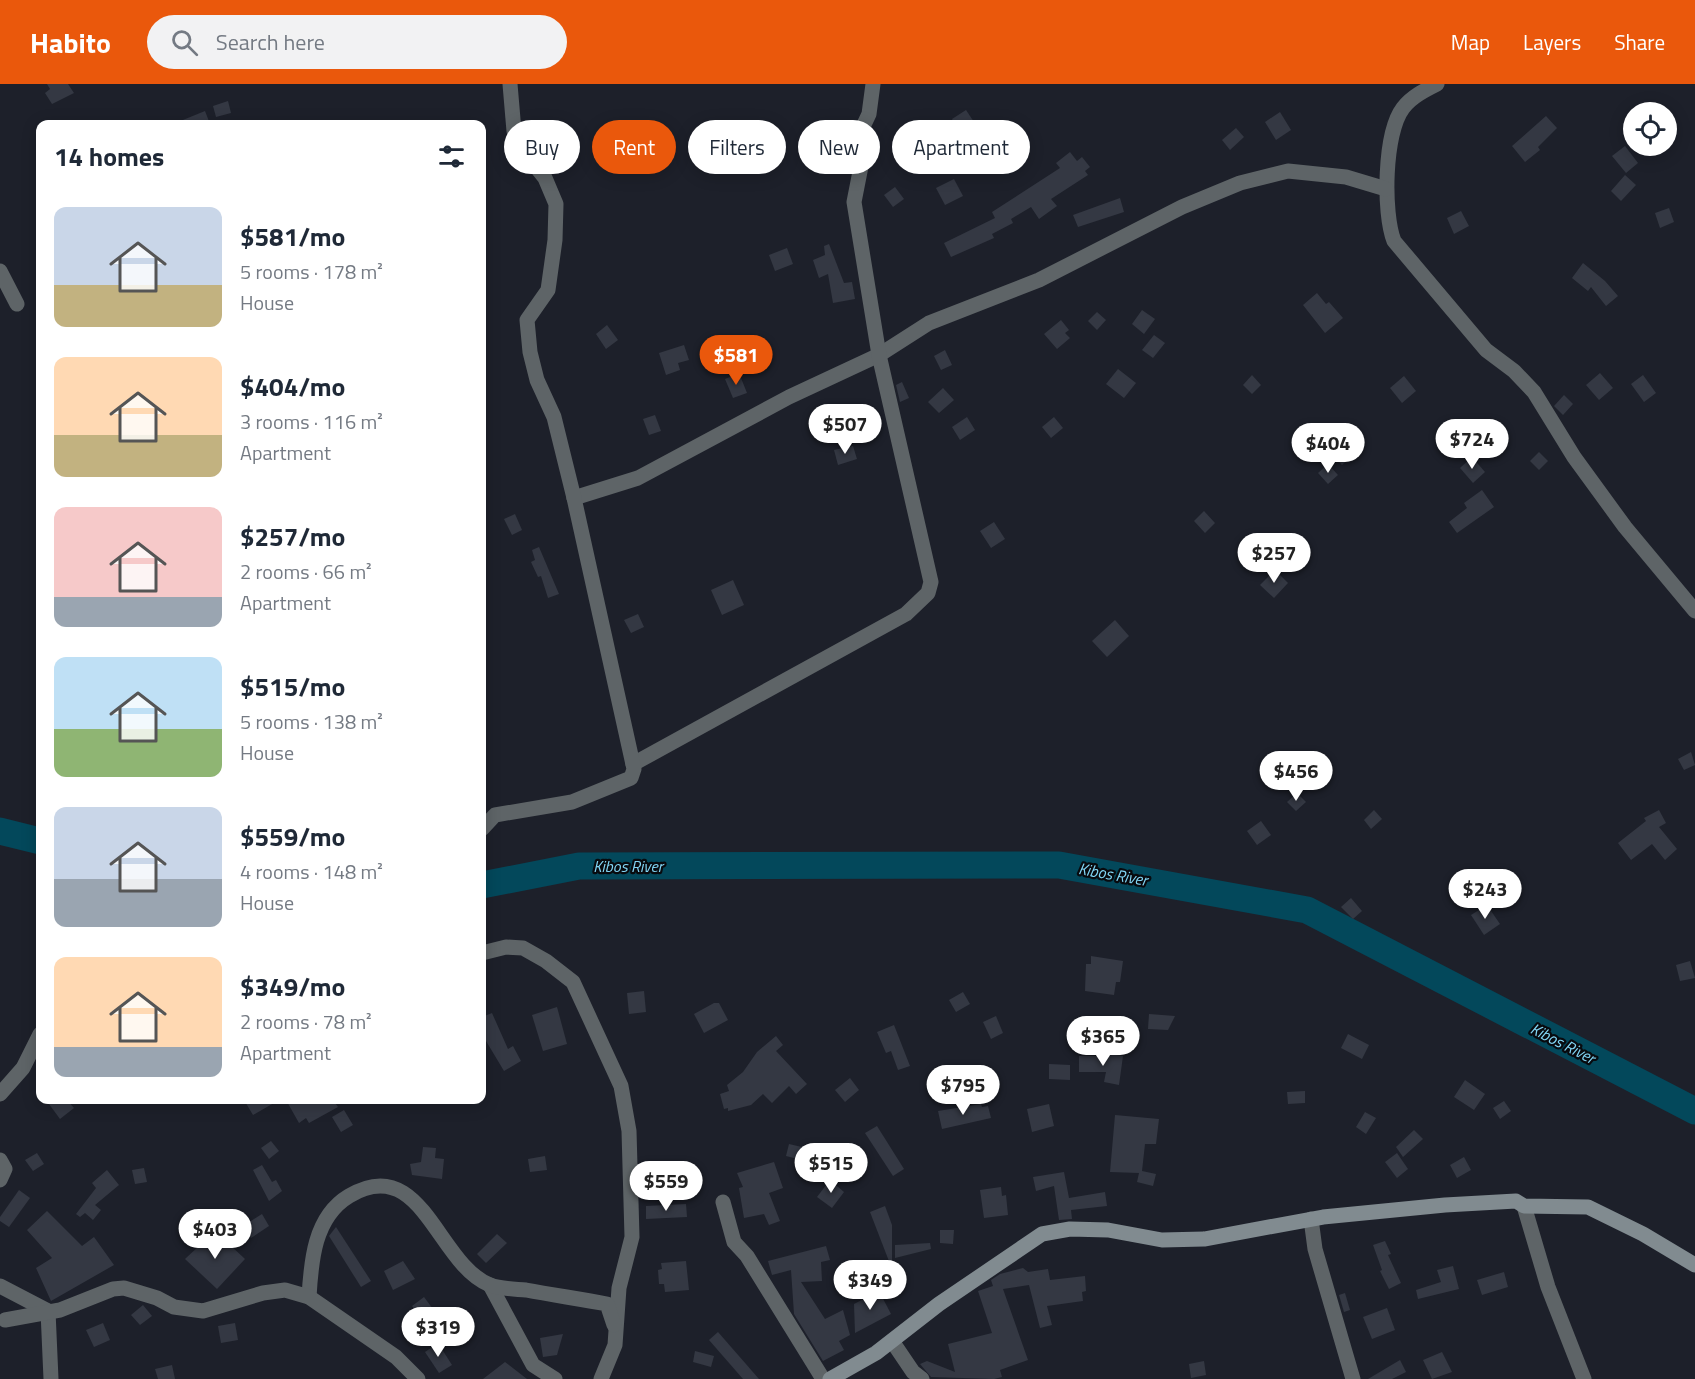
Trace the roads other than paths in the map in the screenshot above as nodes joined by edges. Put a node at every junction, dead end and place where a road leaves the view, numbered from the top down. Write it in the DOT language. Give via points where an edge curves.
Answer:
graph roads {
  1 [pos="510,84"];
  2 [pos="873,84"];
  3 [pos="1437,84"];
  4 [pos="1386,189"];
  5 [pos="0,271"];
  6 [pos="17,304"];
  7 [pos="879,355"];
  8 [pos="574,498"];
  9 [pos="1695,611"];
  10 [pos="633,764"];
  11 [pos="486,824"];
  12 [pos="486,952"];
  13 [pos="36,1042"];
  14 [pos="0,1094"];
  15 [pos="0,1160"];
  16 [pos="0,1180"];
  17 [pos="723,1202"];
  18 [pos="1524,1206"];
  19 [pos="1311,1219"];
  20 [pos="1695,1265"];
  21 [pos="490,1285"];
  22 [pos="0,1286"];
  23 [pos="309,1297"];
  24 [pos="48,1311"];
  25 [pos="5,1320"];
  26 [pos="617,1333"];
  27 [pos="892,1341"];
  28 [pos="51,1379"];
  29 [pos="418,1379"];
  30 [pos="555,1379"];
  31 [pos="601,1379"];
  32 [pos="824,1379"];
  33 [pos="830,1379"];
  34 [pos="922,1379"];
  35 [pos="1353,1379"];
  36 [pos="1584,1379"];
  1 -- 8 [label="street" via="514,131 545,178 556,204 548,290 527,320 537,380 554,417"];
  2 -- 7 [label="street" via="869,114 860,133 865,146 854,202"];
  3 -- 4 [label="street" via="1402,109 1393,134"];
  4 -- 7 [label="street" via="1346,177 1288,171 1240,183 1182,207 1040,280 929,322"];
  4 -- 9 [label="street" via="1388,226 1394,241 1486,350 1534,392 1580,466"];
  5 -- 6 [label="street"];
  7 -- 8 [label="street" via="789,397 638,478"];
  7 -- 10 [label="street" via="931,582 928,593 906,614"];
  8 -- 10 [label="street"];
  10 -- 11 [label="street" via="631,778 598,794 554,806 495,814"];
  12 -- 26 [label="street" via="523,948 573,982 621,1086 629,1131 632,1237 619,1288"];
  13 -- 14 [label="street" via="23,1068"];
  15 -- 16 [label="street" via="5,1169"];
  17 -- 32 [label="street" via="734,1242 747,1256"];
  18 -- 19 [label="main road" via="1516,1201 1445,1205"];
  18 -- 20 [label="main road" via="1588,1207 1643,1233"];
  18 -- 36 [label="street" via="1548,1287"];
  19 -- 27 [label="main road" via="1204,1239 1162,1240 1071,1229 1042,1234"];
  19 -- 35 [label="street" via="1315,1249"];
  21 -- 23 [label="street" via="465,1269 414,1200 391,1187 372,1186 345,1197 316,1237"];
  21 -- 26 [label="street" via="607,1304"];
  21 -- 30 [label="street" via="533,1365"];
  22 -- 24 [label="street"];
  23 -- 24 [label="street" via="285,1290 203,1311 174,1307 157,1298 113,1288 75,1305"];
  23 -- 29 [label="street" via="396,1357"];
  24 -- 25 [label="street"];
  24 -- 28 [label="street"];
  26 -- 31 [label="street"];
  27 -- 33 [label="main road"];
  27 -- 34 [label="street"];
}
